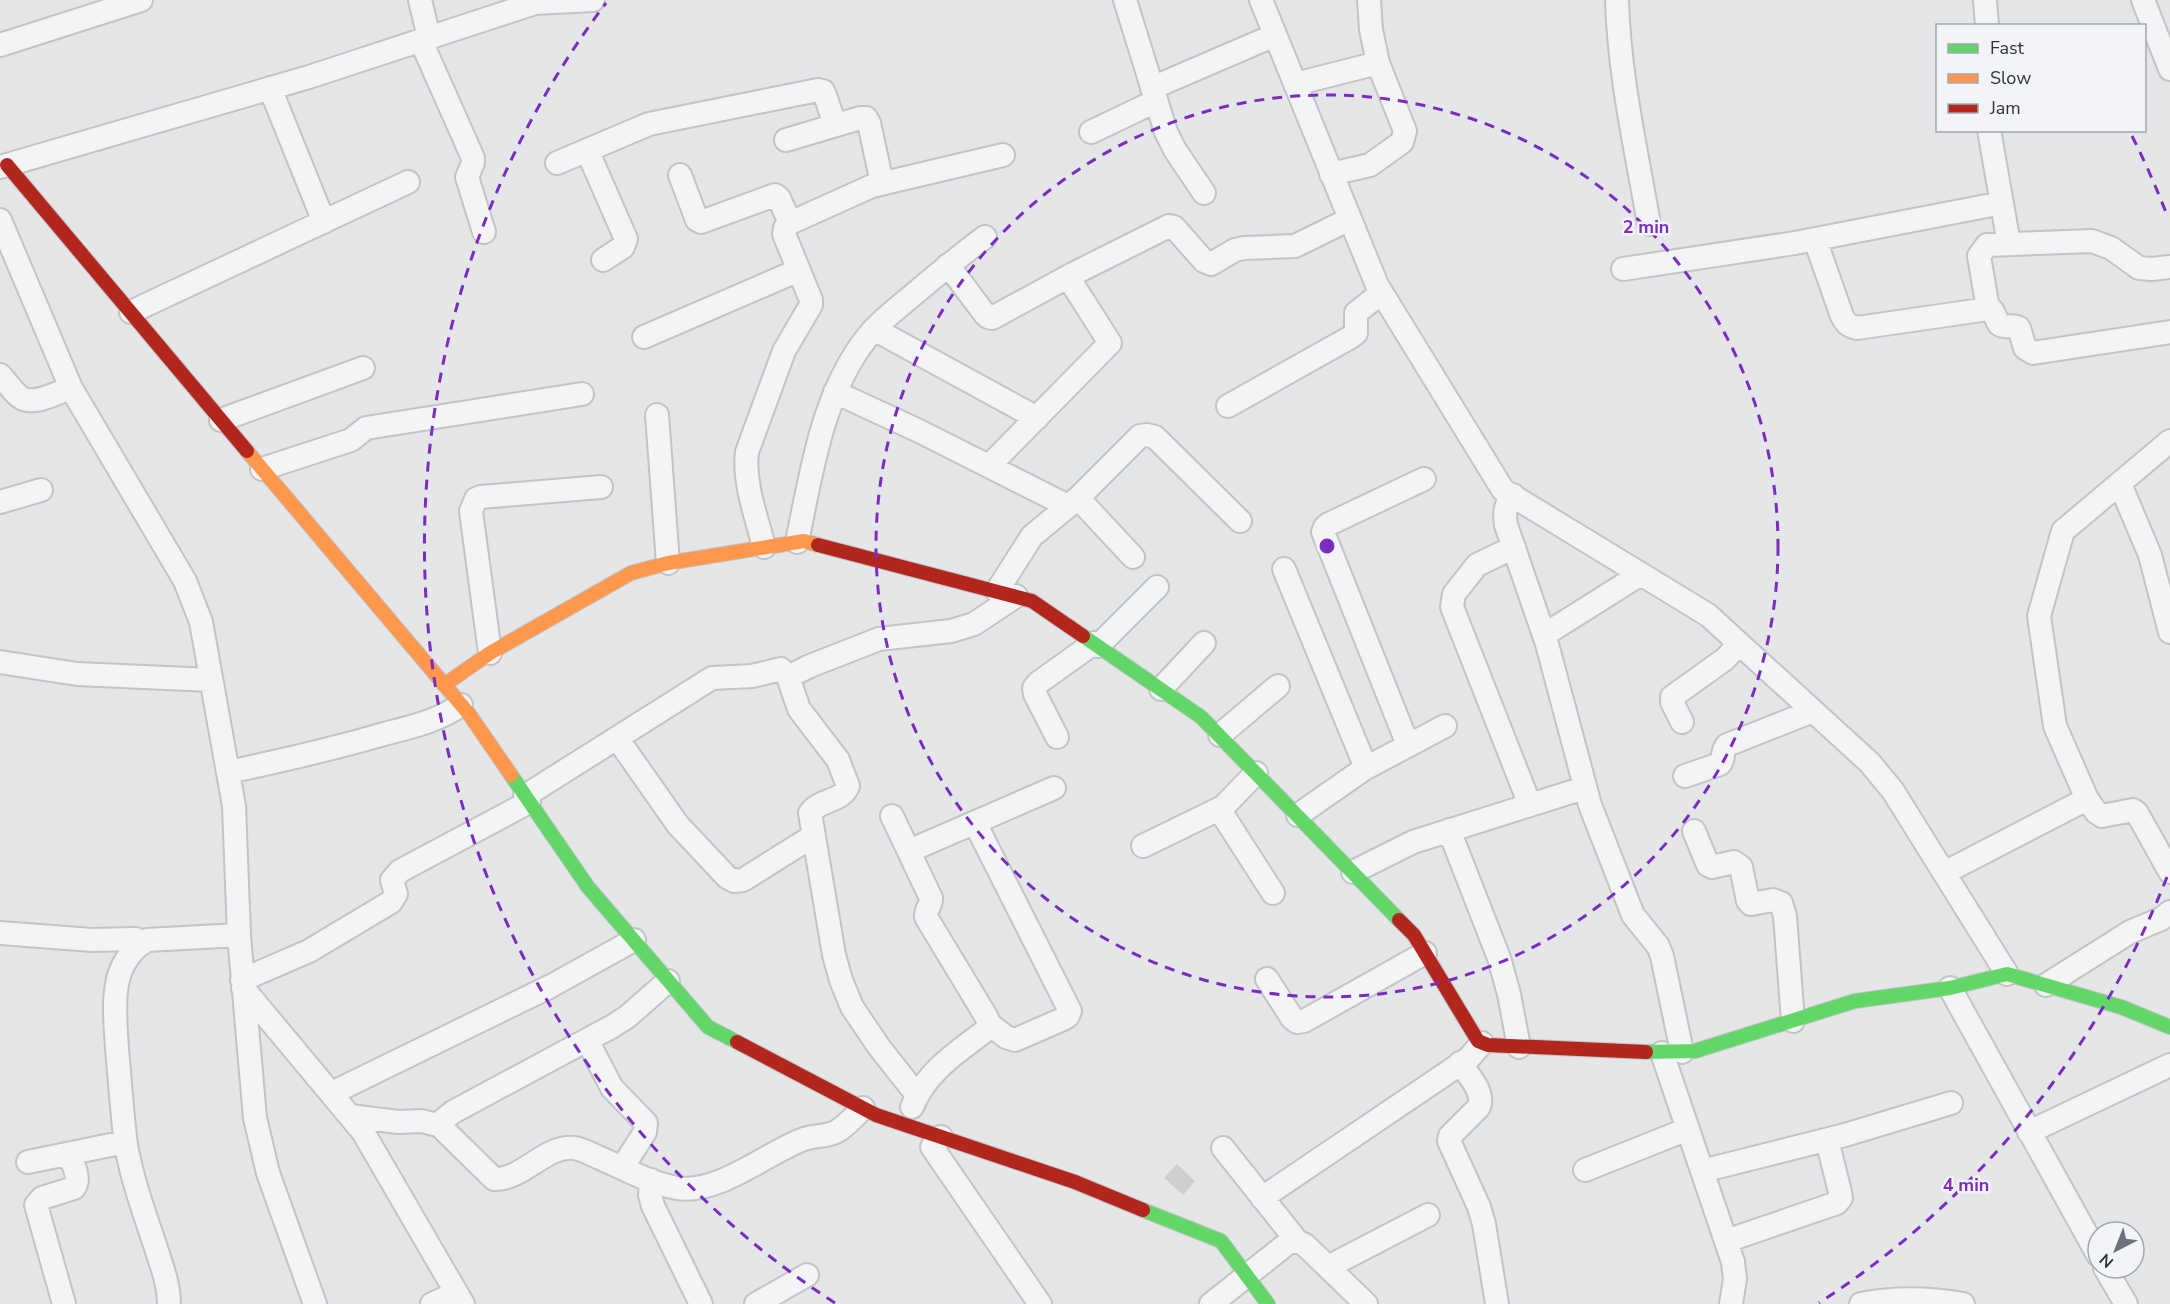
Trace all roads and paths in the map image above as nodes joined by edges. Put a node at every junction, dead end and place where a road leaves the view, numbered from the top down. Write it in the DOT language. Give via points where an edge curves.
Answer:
graph roads {
  1 [pos="141,0"];
  2 [pos="420,0"];
  3 [pos="593,0"];
  4 [pos="1125,0"];
  5 [pos="1261,0"];
  6 [pos="1369,0"];
  7 [pos="1617,0"];
  8 [pos="1985,0"];
  9 [pos="2143,0"];
  10 [pos="552,1"];
  11 [pos="1987,24"];
  12 [pos="1275,35"];
  13 [pos="425,39"];
  14 [pos="0,45"];
  15 [pos="1378,63"];
  16 [pos="2170,69"];
  17 [pos="1295,84"];
  18 [pos="270,88"];
  19 [pos="1154,95"];
  20 [pos="835,125"];
  21 [pos="1090,132"];
  22 [pos="1989,132"];
  23 [pos="786,140"];
  24 [pos="587,150"];
  25 [pos="1003,155"];
  26 [pos="557,163"];
  27 [pos="4,166"];
  28 [pos="1331,174"];
  29 [pos="680,175"];
  30 [pos="408,182"];
  31 [pos="882,183"];
  32 [pos="1204,193"];
  33 [pos="2002,203"];
  34 [pos="1350,219"];
  35 [pos="0,220"];
  36 [pos="324,222"];
  37 [pos="790,224"];
  38 [pos="1649,224"];
  39 [pos="484,232"];
  40 [pos="985,237"];
  41 [pos="1818,238"];
  42 [pos="2009,244"];
  43 [pos="7,257"];
  44 [pos="603,260"];
  45 [pos="948,265"];
  46 [pos="2170,267"];
  47 [pos="1623,269"];
  48 [pos="799,270"];
  49 [pos="1068,277"];
  50 [pos="1381,293"];
  51 [pos="1988,309"];
  52 [pos="131,312"];
  53 [pos="874,329"];
  54 [pos="2170,332"];
  55 [pos="644,337"];
  56 [pos="363,368"];
  57 [pos="0,375"];
  58 [pos="71,388"];
  59 [pos="836,392"];
  60 [pos="582,394"];
  61 [pos="1228,406"];
  62 [pos="657,415"];
  63 [pos="1037,418"];
  64 [pos="221,420"];
  65 [pos="2170,441"];
  66 [pos="989,466"];
  67 [pos="262,469"];
  68 [pos="1424,479"];
  69 [pos="2120,484"];
  70 [pos="601,487"];
  71 [pos="40,490"];
  72 [pos="1513,495"];
  73 [pos="0,502"];
  74 [pos="1073,502"];
  75 [pos="1240,521"];
  76 [pos="797,542"];
  77 [pos="764,547"];
  78 [pos="1514,547"];
  79 [pos="1133,557"];
  80 [pos="668,563"];
  81 [pos="1284,569"];
  82 [pos="1641,574"];
  83 [pos="1157,587"];
  84 [pos="1007,594"];
  85 [pos="2170,632"];
  86 [pos="1544,635"];
  87 [pos="1204,644"];
  88 [pos="1739,644"];
  89 [pos="1096,645"];
  90 [pos="490,653"];
  91 [pos="0,662"];
  92 [pos="788,677"];
  93 [pos="211,680"];
  94 [pos="444,685"];
  95 [pos="1278,686"];
  96 [pos="1161,689"];
  97 [pos="461,705"];
  98 [pos="1813,711"];
  99 [pos="1682,722"];
  100 [pos="1445,726"];
  101 [pos="1220,735"];
  102 [pos="1057,737"];
  103 [pos="617,738"];
  104 [pos="1408,745"];
  105 [pos="1366,768"];
  106 [pos="228,772"];
  107 [pos="1256,773"];
  108 [pos="1685,776"];
  109 [pos="1054,788"];
  110 [pos="1584,788"];
  111 [pos="527,799"];
  112 [pos="2087,799"];
  113 [pos="1530,805"];
  114 [pos="1219,809"];
  115 [pos="1298,815"];
  116 [pos="892,816"];
  117 [pos="975,823"];
  118 [pos="1449,830"];
  119 [pos="1694,831"];
  120 [pos="813,836"];
  121 [pos="1143,846"];
  122 [pos="909,851"];
  123 [pos="1353,872"];
  124 [pos="2170,872"];
  125 [pos="1944,873"];
  126 [pos="1273,893"];
  127 [pos="2170,912"];
  128 [pos="0,933"];
  129 [pos="239,935"];
  130 [pos="634,940"];
  131 [pos="143,943"];
  132 [pos="1425,953"];
  133 [pos="2007,974"];
  134 [pos="1267,979"];
  135 [pos="668,981"];
  136 [pos="242,984"];
  137 [pos="2046,985"];
  138 [pos="1950,988"];
  139 [pos="1792,1021"];
  140 [pos="989,1024"];
  141 [pos="2170,1027"];
  142 [pos="587,1040"];
  143 [pos="1482,1043"];
  144 [pos="1519,1047"];
  145 [pos="1672,1053"];
  146 [pos="1460,1063"];
  147 [pos="2170,1065"];
  148 [pos="332,1093"];
  149 [pos="917,1095"];
  150 [pos="1951,1103"];
  151 [pos="863,1108"];
  152 [pos="350,1116"];
  153 [pos="438,1124"];
  154 [pos="904,1125"];
  155 [pos="1688,1129"];
  156 [pos="2029,1132"];
  157 [pos="941,1137"];
  158 [pos="1827,1140"];
  159 [pos="125,1142"];
  160 [pos="1223,1148"];
  161 [pos="69,1154"];
  162 [pos="28,1162"];
  163 [pos="622,1168"];
  164 [pos="1585,1170"];
  165 [pos="1702,1171"];
  166 [pos="651,1180"];
  167 [pos="1262,1198"];
  168 [pos="1428,1215"];
  169 [pos="2086,1234"];
  170 [pos="1297,1241"];
  171 [pos="1726,1241"];
  172 [pos="1328,1267"];
  173 [pos="807,1275"];
  174 [pos="1247,1277"];
  175 [pos="2112,1280"];
  176 [pos="459,1298"];
  177 [pos="64,1304"];
  178 [pos="169,1304"];
  179 [pos="315,1304"];
  180 [pos="432,1304"];
  181 [pos="701,1304"];
  182 [pos="756,1304"];
  183 [pos="1040,1304"];
  184 [pos="1211,1304"];
  185 [pos="1268,1304"];
  186 [pos="1366,1304"];
  187 [pos="1497,1304"];
  188 [pos="1731,1304"];
  189 [pos="1861,1304"];
  190 [pos="1963,1304"];
  191 [pos="2126,1304"];
  1 -- 14 [label="street"];
  2 -- 13 [label="street"];
  3 -- 10 [label="street"];
  4 -- 19 [label="street"];
  5 -- 12 [label="street"];
  6 -- 15 [label="street"];
  7 -- 38 [label="street" via="1622,69"];
  8 -- 11 [label="street"];
  9 -- 16 [label="street"];
  10 -- 13 [label="street"];
  12 -- 17 [label="street"];
  12 -- 19 [label="street"];
  13 -- 18 [label="street"];
  13 -- 39 [label="street" via="473,158 467,177"];
  15 -- 17 [label="street"];
  15 -- 28 [label="street" via="1405,137 1370,165"];
  17 -- 28 [label="street"];
  18 -- 27 [label="street"];
  18 -- 36 [label="street"];
  19 -- 21 [label="street"];
  19 -- 32 [label="street" via="1175,150"];
  20 -- 23 [label="street"];
  20 -- 24 [label="street" via="825,95 818,90 649,124"];
  20 -- 31 [label="street" via="866,118"];
  22 -- 33 [label="street"];
  24 -- 26 [label="street"];
  24 -- 44 [label="street" via="626,239 623,247"];
  25 -- 31 [label="street"];
  27 -- 52 [label="street"];
  28 -- 34 [label="street"];
  29 -- 37 [label="street" via="701,222 775,195"];
  30 -- 36 [label="street"];
  31 -- 37 [label="street"];
  33 -- 41 [label="street"];
  33 -- 42 [label="street"];
  34 -- 49 [label="street" via="1295,246 1244,248 1211,264 1169,226"];
  34 -- 50 [label="street"];
  35 -- 43 [label="street"];
  36 -- 52 [label="street"];
  37 -- 48 [label="street" via="784,234"];
  40 -- 45 [label="street"];
  41 -- 47 [label="street"];
  41 -- 51 [label="street" via="1842,316 1850,327"];
  42 -- 46 [label="street" via="2092,241 2111,248 2139,268"];
  42 -- 51 [label="street" via="1987,245 1979,256"];
  43 -- 58 [label="street"];
  45 -- 49 [label="street" via="987,318"];
  45 -- 53 [label="street"];
  48 -- 55 [label="street"];
  48 -- 77 [label="street" via="810,305 784,351 747,453 748,479"];
  49 -- 63 [label="street" via="1110,343"];
  50 -- 61 [label="street" via="1356,313 1356,333 1352,337"];
  50 -- 72 [label="street" via="1503,490"];
  51 -- 54 [label="street" via="1999,324 2019,328 2025,348 2033,353"];
  52 -- 64 [label="street"];
  53 -- 59 [label="street" via="850,362"];
  53 -- 63 [label="street"];
  56 -- 64 [label="street"];
  57 -- 58 [label="street" via="20,397 28,400"];
  58 -- 93 [label="street" via="185,581 201,622"];
  59 -- 66 [label="street"];
  59 -- 76 [label="street" via="816,452"];
  60 -- 67 [label="street" via="366,428 351,440"];
  62 -- 80 [label="street"];
  63 -- 66 [label="street"];
  64 -- 67 [label="street"];
  65 -- 69 [label="street"];
  66 -- 74 [label="street"];
  67 -- 94 [label="street"];
  68 -- 104 [label="street" via="1329,524 1323,532"];
  69 -- 85 [label="street" via="2146,540"];
  69 -- 112 [label="street" via="2063,531 2038,616 2055,726"];
  70 -- 90 [label="street" via="476,499 471,511"];
  71 -- 73 [label="street"];
  72 -- 78 [label="street" via="1504,512"];
  72 -- 82 [label="street"];
  74 -- 75 [label="street" via="1134,441 1147,435 1155,437"];
  74 -- 79 [label="street"];
  74 -- 84 [label="street" via="1032,536"];
  76 -- 77 [label="street"];
  76 -- 84 [label="street"];
  77 -- 80 [label="street"];
  78 -- 86 [label="street"];
  78 -- 113 [label="street" via="1477,565 1454,594 1452,607"];
  80 -- 90 [label="street" via="622,577"];
  81 -- 105 [label="street"];
  82 -- 86 [label="street"];
  82 -- 88 [label="street" via="1708,615"];
  83 -- 89 [label="street"];
  84 -- 89 [label="street" via="1032,601"];
  84 -- 92 [label="street" via="974,624 951,631 879,639"];
  86 -- 110 [label="street"];
  87 -- 96 [label="street"];
  88 -- 98 [label="street"];
  88 -- 99 [label="street" via="1725,659 1672,697"];
  89 -- 96 [label="street"];
  89 -- 102 [label="street" via="1034,688"];
  90 -- 94 [label="street"];
  91 -- 93 [label="street" via="88,675"];
  92 -- 103 [label="street" via="781,669 752,676 712,678"];
  92 -- 120 [label="street" via="799,709 838,760 848,786 843,795 813,808"];
  93 -- 106 [label="street"];
  94 -- 97 [label="street"];
  95 -- 101 [label="street"];
  96 -- 101 [label="street"];
  97 -- 106 [label="street" via="410,727 338,748"];
  97 -- 111 [label="street"];
  98 -- 108 [label="street" via="1727,745 1720,764"];
  98 -- 125 [label="street" via="1893,791"];
  100 -- 104 [label="street"];
  101 -- 107 [label="street"];
  103 -- 111 [label="street"];
  103 -- 120 [label="street" via="678,825 734,881 743,880"];
  104 -- 105 [label="street"];
  105 -- 115 [label="street"];
  106 -- 129 [label="street" via="234,806"];
  107 -- 114 [label="street"];
  107 -- 115 [label="street"];
  109 -- 117 [label="street"];
  110 -- 113 [label="street"];
  110 -- 145 [label="street" via="1634,915 1662,956"];
  111 -- 130 [label="street" via="588,887"];
  111 -- 136 [label="street" via="400,871 392,880 396,894 392,902 309,951"];
  112 -- 124 [label="street" via="2102,816 2133,810 2137,813"];
  112 -- 125 [label="street"];
  113 -- 118 [label="street"];
  114 -- 121 [label="street"];
  114 -- 126 [label="street"];
  115 -- 123 [label="street"];
  116 -- 122 [label="street"];
  117 -- 122 [label="street"];
  117 -- 140 [label="street" via="1070,1011 1063,1019 1015,1040"];
  118 -- 123 [label="street" via="1413,842"];
  118 -- 144 [label="street" via="1499,958"];
  119 -- 139 [label="street" via="1708,865 1734,862 1741,867 1748,902 1781,903"];
  120 -- 149 [label="street" via="841,980 852,1007"];
  122 -- 140 [label="street" via="931,898 926,917"];
  123 -- 132 [label="street" via="1407,927"];
  125 -- 133 [label="street"];
  127 -- 137 [label="street" via="2130,932"];
  128 -- 131 [label="street" via="136,939"];
  129 -- 131 [label="street"];
  129 -- 136 [label="street"];
  130 -- 135 [label="street"];
  130 -- 148 [label="street" via="551,986"];
  131 -- 159 [label="street" via="130,955 117,984 115,1008"];
  132 -- 134 [label="street" via="1304,1021 1292,1018"];
  132 -- 143 [label="street" via="1473,1035"];
  133 -- 137 [label="street"];
  133 -- 138 [label="street"];
  135 -- 142 [label="street" via="627,1017"];
  135 -- 151 [label="street" via="708,1027"];
  136 -- 148 [label="street"];
  136 -- 179 [label="street" via="255,1118 268,1173"];
  137 -- 141 [label="street" via="2121,1007"];
  138 -- 139 [label="street" via="1855,1001"];
  138 -- 156 [label="street"];
  139 -- 145 [label="street" via="1695,1051"];
  140 -- 149 [label="street" via="986,1032 940,1066"];
  142 -- 153 [label="street" via="453,1112"];
  142 -- 163 [label="street" via="606,1078 646,1123"];
  143 -- 144 [label="street"];
  143 -- 146 [label="street"];
  144 -- 145 [label="street"];
  145 -- 155 [label="street"];
  146 -- 167 [label="street"];
  146 -- 187 [label="street" via="1481,1101 1449,1141 1479,1207"];
  147 -- 156 [label="street"];
  148 -- 152 [label="street"];
  149 -- 154 [label="street"];
  150 -- 158 [label="street"];
  151 -- 154 [label="street"];
  151 -- 166 [label="street" via="840,1130 805,1138 752,1167 712,1183 680,1188"];
  152 -- 153 [label="street"];
  152 -- 176 [label="street"];
  153 -- 163 [label="street" via="494,1179 507,1177 568,1148"];
  154 -- 157 [label="street"];
  155 -- 164 [label="street"];
  155 -- 165 [label="street"];
  156 -- 169 [label="street"];
  157 -- 174 [label="street" via="1075,1182 1221,1241"];
  157 -- 183 [label="street" via="932,1147"];
  158 -- 165 [label="street"];
  158 -- 171 [label="street" via="1841,1198 1837,1203"];
  159 -- 161 [label="street"];
  159 -- 178 [label="street" via="163,1269"];
  160 -- 167 [label="street"];
  161 -- 162 [label="street"];
  161 -- 177 [label="street" via="76,1185 42,1198 36,1205"];
  163 -- 166 [label="street"];
  165 -- 171 [label="street"];
  166 -- 181 [label="street" via="653,1206"];
  167 -- 170 [label="street"];
  168 -- 172 [label="street"];
  170 -- 172 [label="street"];
  170 -- 174 [label="street" via="1288,1243"];
  171 -- 188 [label="street" via="1735,1279"];
  172 -- 186 [label="street"];
  173 -- 182 [label="street"];
  174 -- 184 [label="street"];
  174 -- 185 [label="street"];
  175 -- 191 [label="street"];
  176 -- 180 [label="street"];
  189 -- 190 [label="street" via="1912,1299"];
}
